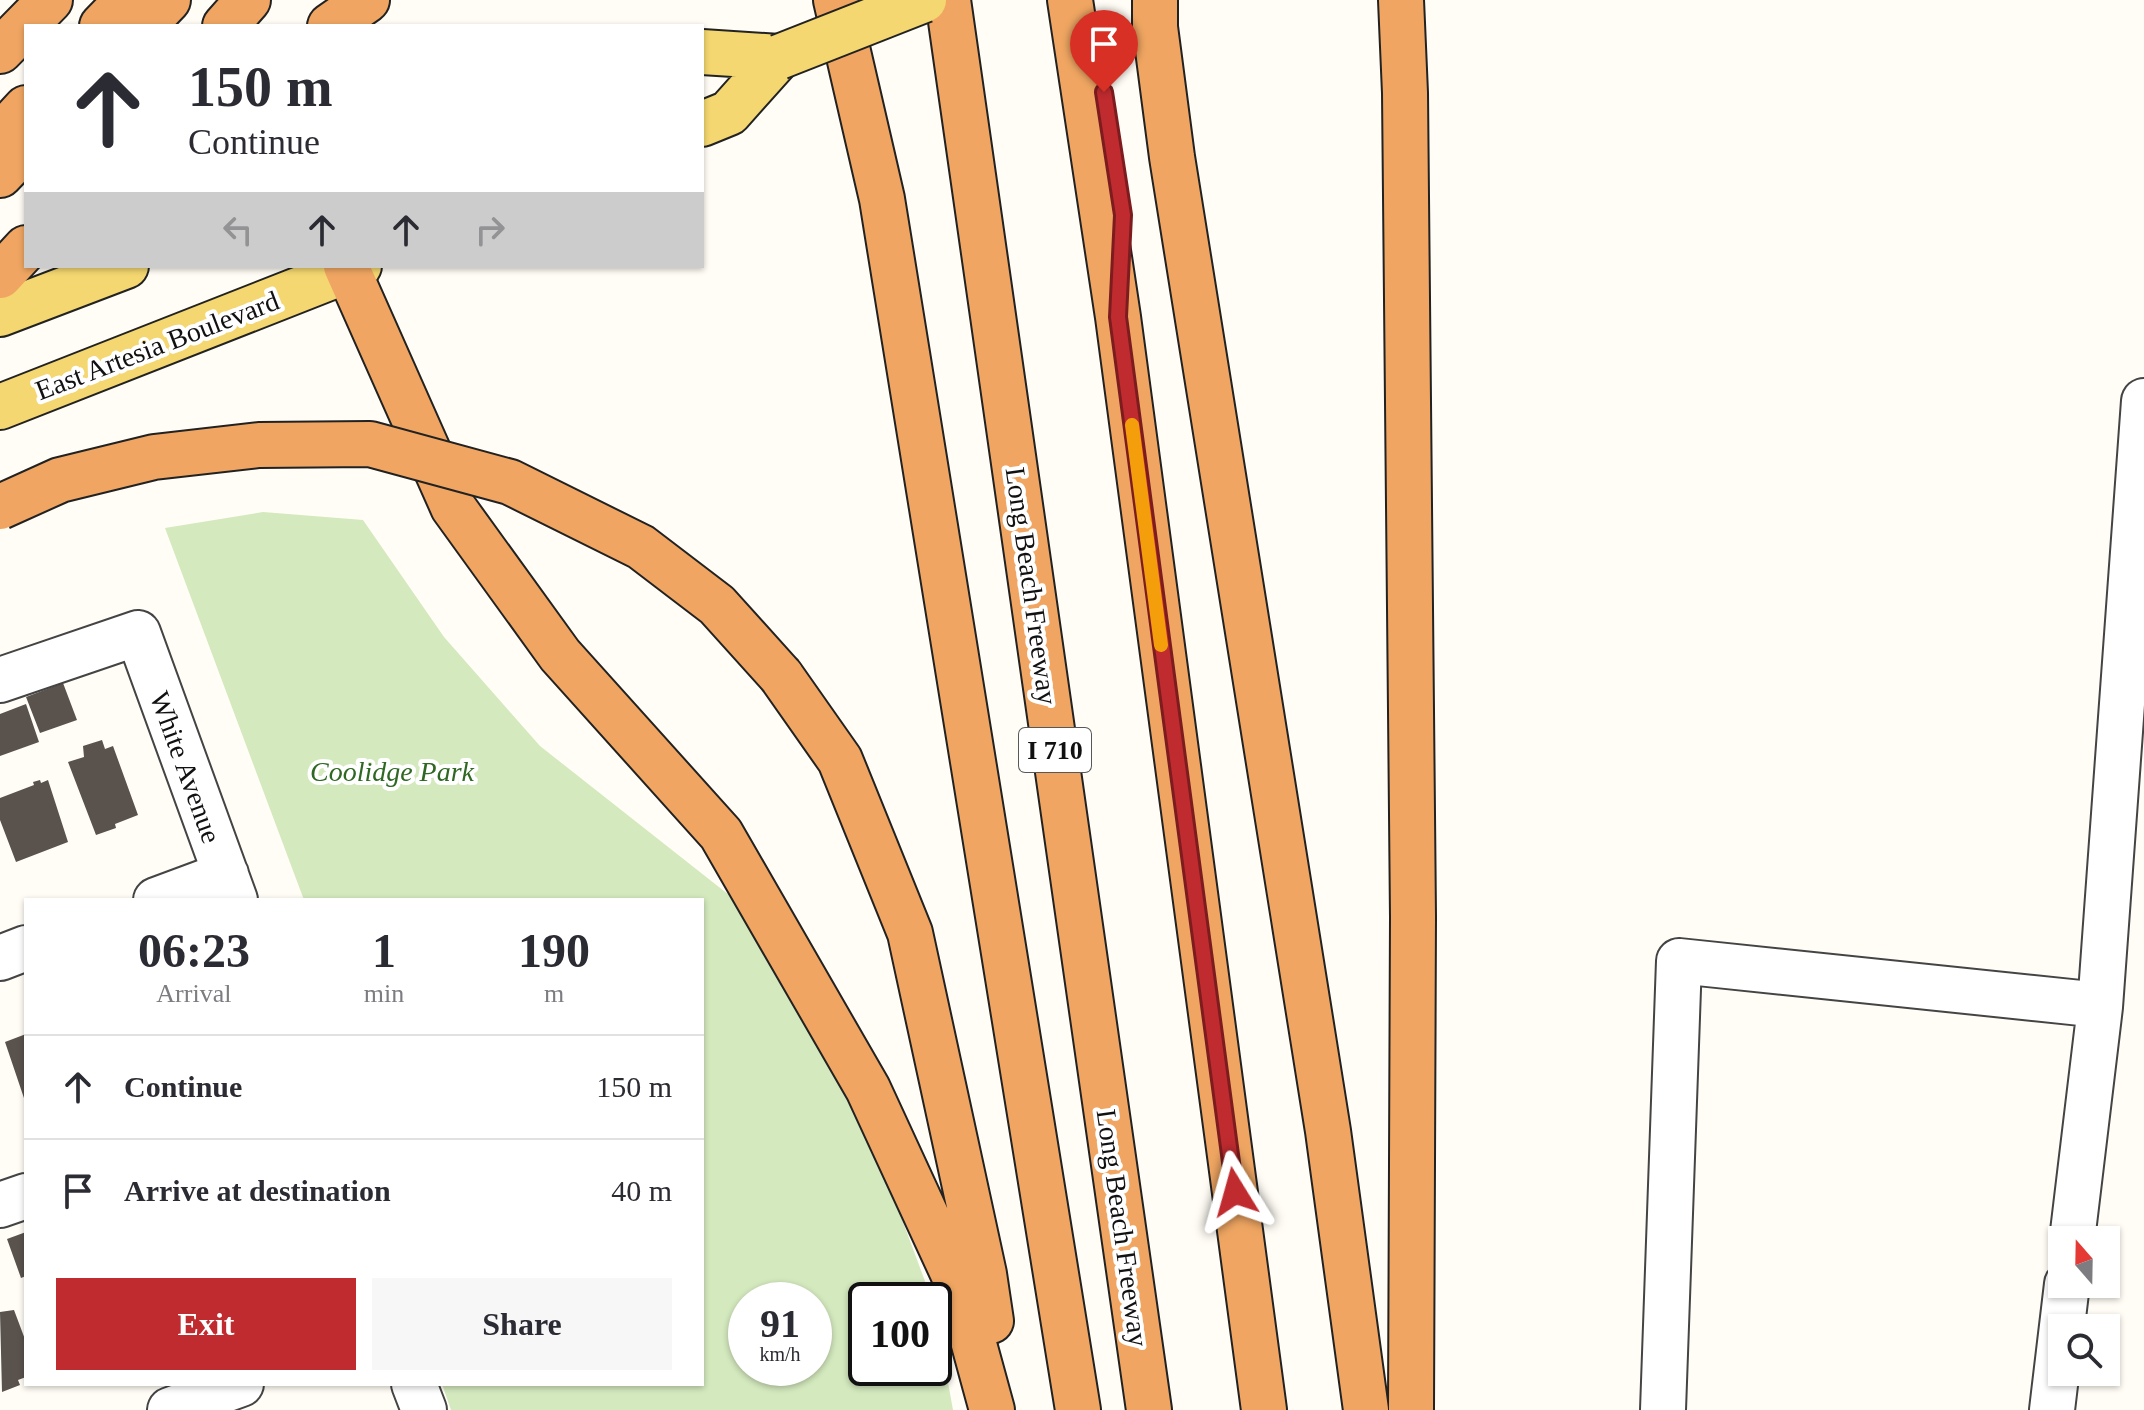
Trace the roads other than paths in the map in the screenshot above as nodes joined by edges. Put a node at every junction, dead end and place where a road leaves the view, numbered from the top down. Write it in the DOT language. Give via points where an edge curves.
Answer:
graph roads {
  1 [pos="50,0"];
  2 [pos="127,0"];
  3 [pos="168,0"];
  4 [pos="248,0"];
  5 [pos="367,0"];
  6 [pos="836,0"];
  7 [pos="924,0"];
  8 [pos="948,0"];
  9 [pos="1070,0"];
  10 [pos="1091,0"];
  11 [pos="1155,0"];
  12 [pos="1401,0"];
  13 [pos="26,24"];
  14 [pos="104,24"];
  15 [pos="145,24"];
  16 [pos="227,24"];
  17 [pos="333,24"];
  18 [pos="24,27"];
  19 [pos="0,51"];
  20 [pos="704,52"];
  21 [pos="779,57"];
  22 [pos="24,110"];
  23 [pos="704,123"];
  24 [pos="0,136"];
  25 [pos="24,150"];
  26 [pos="0,175"];
  27 [pos="24,250"];
  28 [pos="121,268"];
  29 [pos="351,268"];
  30 [pos="0,276"];
  31 [pos="0,314"];
  32 [pos="1118,317"];
  33 [pos="2144,401"];
  34 [pos="0,407"];
  35 [pos="0,507"];
  36 [pos="0,680"];
  37 [pos="231,887"];
  38 [pos="168,898"];
  39 [pos="24,949"];
  40 [pos="0,958"];
  41 [pos="2100,1005"];
  42 [pos="24,1197"];
  43 [pos="0,1205"];
  44 [pos="2074,1226"];
  45 [pos="2065,1298"];
  46 [pos="236,1386"];
  47 [pos="415,1386"];
  48 [pos="170,1410"];
  49 [pos="424,1410"];
  50 [pos="992,1410"];
  51 [pos="1003,1410"];
  52 [pos="1078,1410"];
  53 [pos="1149,1410"];
  54 [pos="1264,1410"];
  55 [pos="1366,1410"];
  56 [pos="1411,1410"];
  57 [pos="1663,1410"];
  58 [pos="2052,1410"];
  1 -- 13 [label="highway"];
  2 -- 14 [label="highway"];
  3 -- 15 [label="highway"];
  4 -- 16 [label="highway"];
  5 -- 17 [label="highway"];
  6 -- 52 [label="highway" via="882,199"];
  7 -- 21 [label="main road, bridge"];
  8 -- 53 [label="highway, Long Beach Freeway / I 710"];
  9 -- 32 [label="highway"];
  10 -- 32 [label="highway" via="1123,215"];
  11 -- 55 [label="highway" via="1172,157 1326,1115"];
  12 -- 56 [label="highway" via="1412,885"];
  18 -- 19 [label="highway"];
  20 -- 21 [label="main road"];
  21 -- 23 [label="main road" via="729,113"];
  22 -- 24 [label="highway"];
  25 -- 26 [label="highway"];
  27 -- 30 [label="highway"];
  28 -- 31 [label="main road"];
  29 -- 34 [label="main road, East Artesia Boulevard"];
  29 -- 50 [label="highway" via="453,507 560,655 721,834 868,1089 957,1282"];
  32 -- 54 [label="highway"];
  33 -- 41 [label="street"];
  35 -- 51 [label="highway, bridge" via="60,480 154,457 259,445 370,444 510,482 641,547 717,605 781,676 840,760 910,933 984,1274"];
  36 -- 37 [label="street, White Avenue" via="138,633"];
  37 -- 38 [label="street"];
  39 -- 40 [label="street"];
  41 -- 44 [label="street"];
  41 -- 57 [label="street" via="1679,961"];
  42 -- 43 [label="street"];
  45 -- 58 [label="street"];
  46 -- 48 [label="street"];
  47 -- 49 [label="street"];
}
